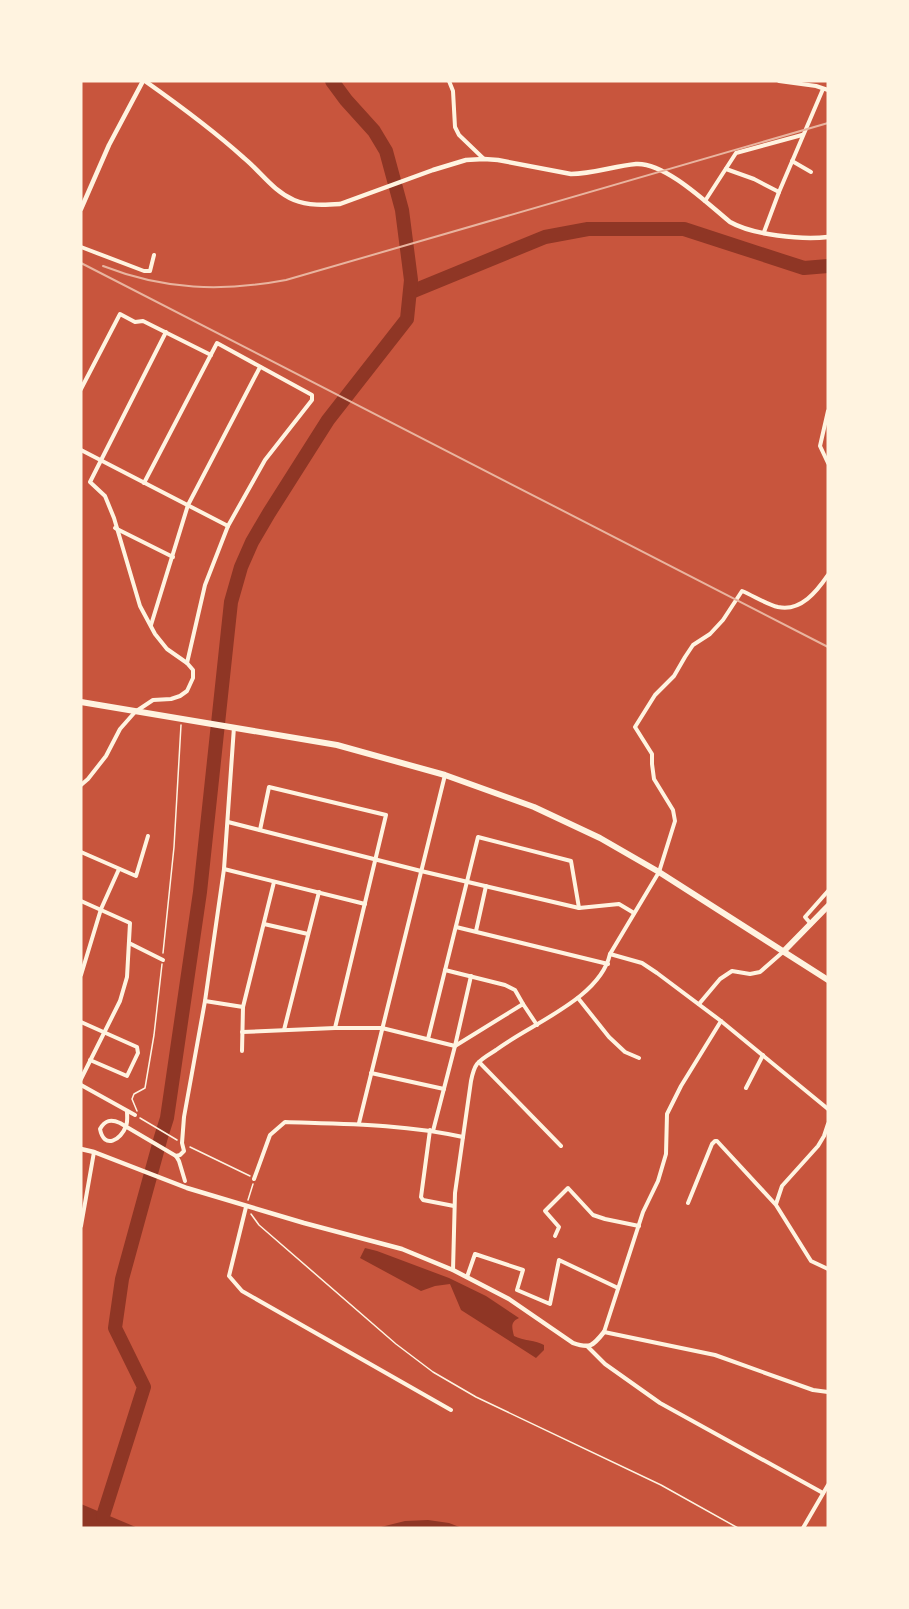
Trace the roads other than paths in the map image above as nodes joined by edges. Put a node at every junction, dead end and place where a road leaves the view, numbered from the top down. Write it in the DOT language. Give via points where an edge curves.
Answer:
graph roads {
  1 [pos="144,81"];
  2 [pos="449,81"];
  3 [pos="779,81"];
  4 [pos="826,89"];
  5 [pos="803,135"];
  6 [pos="484,159"];
  7 [pos="792,161"];
  8 [pos="726,169"];
  9 [pos="811,172"];
  10 [pos="779,192"];
  11 [pos="705,201"];
  12 [pos="81,209"];
  13 [pos="764,232"];
  14 [pos="828,237"];
  15 [pos="81,248"];
  16 [pos="154,255"];
  17 [pos="166,332"];
  18 [pos="211,355"];
  19 [pos="260,367"];
  20 [pos="81,389"];
  21 [pos="828,411"];
  22 [pos="81,450"];
  23 [pos="101,461"];
  24 [pos="828,463"];
  25 [pos="144,483"];
  26 [pos="188,506"];
  27 [pos="228,526"];
  28 [pos="115,528"];
  29 [pos="173,557"];
  30 [pos="828,575"];
  31 [pos="151,625"];
  32 [pos="187,663"];
  33 [pos="81,702"];
  34 [pos="135,712"];
  35 [pos="234,727"];
  36 [pos="446,775"];
  37 [pos="81,785"];
  38 [pos="228,822"];
  39 [pos="260,830"];
  40 [pos="148,836"];
  41 [pos="81,852"];
  42 [pos="374,859"];
  43 [pos="224,868"];
  44 [pos="119,869"];
  45 [pos="421,871"];
  46 [pos="659,872"];
  47 [pos="466,881"];
  48 [pos="274,882"];
  49 [pos="486,886"];
  50 [pos="828,891"];
  51 [pos="319,892"];
  52 [pos="81,901"];
  53 [pos="365,904"];
  54 [pos="828,906"];
  55 [pos="579,908"];
  56 [pos="101,909"];
  57 [pos="634,913"];
  58 [pos="264,924"];
  59 [pos="811,924"];
  60 [pos="456,927"];
  61 [pos="476,931"];
  62 [pos="308,934"];
  63 [pos="129,944"];
  64 [pos="784,951"];
  65 [pos="610,954"];
  66 [pos="163,960"];
  67 [pos="608,964"];
  68 [pos="445,970"];
  69 [pos="81,975"];
  70 [pos="471,976"];
  71 [pos="828,980"];
  72 [pos="578,998"];
  73 [pos="206,1001"];
  74 [pos="523,1004"];
  75 [pos="699,1004"];
  76 [pos="243,1007"];
  77 [pos="720,1021"];
  78 [pos="81,1022"];
  79 [pos="537,1025"];
  80 [pos="335,1028"];
  81 [pos="382,1028"];
  82 [pos="284,1030"];
  83 [pos="104,1032"];
  84 [pos="242,1032"];
  85 [pos="428,1039"];
  86 [pos="455,1046"];
  87 [pos="242,1051"];
  88 [pos="763,1055"];
  89 [pos="639,1058"];
  90 [pos="90,1060"];
  91 [pos="81,1062"];
  92 [pos="479,1062"];
  93 [pos="87,1066"];
  94 [pos="371,1073"];
  95 [pos="81,1079"];
  96 [pos="81,1086"];
  97 [pos="746,1088"];
  98 [pos="444,1089"];
  99 [pos="828,1109"];
  100 [pos="127,1111"];
  101 [pos="135,1115"];
  102 [pos="359,1123"];
  103 [pos="828,1124"];
  104 [pos="431,1130"];
  105 [pos="463,1137"];
  106 [pos="561,1146"];
  107 [pos="81,1149"];
  108 [pos="94,1152"];
  109 [pos="176,1156"];
  110 [pos="254,1179"];
  111 [pos="185,1181"];
  112 [pos="688,1203"];
  113 [pos="776,1205"];
  114 [pos="454,1206"];
  115 [pos="246,1207"];
  116 [pos="81,1226"];
  117 [pos="639,1226"];
  118 [pos="555,1236"];
  119 [pos="828,1269"];
  120 [pos="453,1270"];
  121 [pos="467,1277"];
  122 [pos="618,1288"];
  123 [pos="604,1332"];
  124 [pos="588,1347"];
  125 [pos="828,1392"];
  126 [pos="451,1410"];
  127 [pos="828,1485"];
  128 [pos="824,1493"];
  129 [pos="803,1528"];
  1 -- 6 [label="street" via="189,112 246,159 275,189 293,200 340,204 433,170"];
  1 -- 12 [label="street"];
  2 -- 6 [label="street" via="455,127"];
  3 -- 4 [label="street"];
  4 -- 5 [label="street"];
  5 -- 7 [label="street"];
  5 -- 8 [label="street" via="736,153"];
  6 -- 11 [label="street" via="571,174 638,164 650,166"];
  7 -- 9 [label="street"];
  7 -- 10 [label="street"];
  8 -- 10 [label="street"];
  8 -- 11 [label="street"];
  10 -- 13 [label="street"];
  11 -- 13 [label="street" via="739,227"];
  13 -- 14 [label="street"];
  15 -- 16 [label="street" via="144,271 150,271"];
  17 -- 18 [label="street"];
  17 -- 20 [label="street" via="120,314"];
  17 -- 23 [label="street"];
  18 -- 19 [label="street" via="217,343"];
  18 -- 25 [label="street"];
  19 -- 26 [label="street"];
  19 -- 27 [label="street" via="312,395 312,400 265,460"];
  21 -- 24 [label="street" via="820,446"];
  22 -- 23 [label="street"];
  23 -- 25 [label="street"];
  23 -- 28 [label="street" via="90,482 105,496"];
  25 -- 26 [label="street"];
  26 -- 27 [label="street"];
  26 -- 29 [label="street"];
  27 -- 32 [label="street" via="205,585"];
  28 -- 29 [label="street"];
  28 -- 31 [label="street" via="140,606"];
  29 -- 31 [label="street"];
  30 -- 46 [label="street" via="810,597 788,608 742,591 723,620 693,645 634,727 652,754 654,779 673,810 675,821"];
  31 -- 32 [label="street" via="168,649"];
  32 -- 34 [label="street" via="193,678 187,691 171,699 153,700"];
  33 -- 34 [label="highway"];
  34 -- 35 [label="highway"];
  34 -- 37 [label="street"];
  35 -- 36 [label="highway" via="337,745"];
  35 -- 38 [label="street"];
  36 -- 45 [label="street"];
  36 -- 46 [label="highway" via="534,807"];
  38 -- 39 [label="street"];
  38 -- 43 [label="street"];
  39 -- 42 [label="street"];
  39 -- 42 [label="street" via="269,787 386,815"];
  40 -- 44 [label="street" via="136,876"];
  41 -- 44 [label="street"];
  42 -- 45 [label="street"];
  42 -- 53 [label="street"];
  43 -- 48 [label="street"];
  43 -- 73 [label="street"];
  44 -- 56 [label="street"];
  45 -- 47 [label="street"];
  45 -- 81 [label="street"];
  46 -- 57 [label="street"];
  46 -- 64 [label="highway"];
  47 -- 49 [label="street"];
  47 -- 55 [label="street" via="478,837 571,861"];
  47 -- 60 [label="street"];
  48 -- 51 [label="street"];
  48 -- 58 [label="street"];
  49 -- 55 [label="street"];
  49 -- 61 [label="street"];
  50 -- 59 [label="street" via="805,917"];
  51 -- 53 [label="street"];
  51 -- 62 [label="street"];
  52 -- 56 [label="street"];
  53 -- 80 [label="street"];
  54 -- 59 [label="highway"];
  55 -- 57 [label="street" via="619,904"];
  56 -- 63 [label="street" via="130,923"];
  56 -- 69 [label="street"];
  57 -- 65 [label="street"];
  58 -- 62 [label="street"];
  58 -- 76 [label="street"];
  59 -- 64 [label="highway"];
  60 -- 61 [label="street"];
  60 -- 68 [label="street"];
  61 -- 67 [label="street"];
  62 -- 82 [label="street"];
  63 -- 66 [label="street"];
  63 -- 83 [label="street" via="127,977 120,1002"];
  64 -- 71 [label="highway"];
  64 -- 75 [label="street" via="760,972 732,971"];
  65 -- 67 [label="street"];
  65 -- 75 [label="street" via="642,963"];
  67 -- 72 [label="street"];
  68 -- 70 [label="street"];
  68 -- 85 [label="street"];
  70 -- 74 [label="street" via="515,990"];
  70 -- 86 [label="street"];
  72 -- 79 [label="street"];
  72 -- 89 [label="street" via="609,1037 625,1052"];
  73 -- 76 [label="street"];
  73 -- 109 [label="street" via="184,1117 184,1150"];
  74 -- 79 [label="street"];
  74 -- 86 [label="street"];
  75 -- 77 [label="street"];
  76 -- 84 [label="street"];
  77 -- 88 [label="street"];
  77 -- 117 [label="street" via="667,1113 666,1154"];
  78 -- 83 [label="street"];
  79 -- 92 [label="street"];
  80 -- 81 [label="street"];
  80 -- 82 [label="street"];
  81 -- 85 [label="street"];
  81 -- 94 [label="street"];
  82 -- 84 [label="street"];
  83 -- 90 [label="street"];
  83 -- 90 [label="street" via="137,1047 127,1076"];
  84 -- 87 [label="street"];
  85 -- 86 [label="street"];
  86 -- 98 [label="street"];
  88 -- 97 [label="street"];
  88 -- 99 [label="street"];
  90 -- 93 [label="street"];
  91 -- 93 [label="street"];
  92 -- 105 [label="street" via="471,1081"];
  92 -- 106 [label="street"];
  93 -- 95 [label="street"];
  94 -- 98 [label="street"];
  94 -- 102 [label="street"];
  96 -- 100 [label="street"];
  98 -- 104 [label="street"];
  100 -- 101 [label="street"];
  100 -- 109 [label="street" via="128,1124 118,1139 108,1141 103,1137 103,1123 114,1120 120,1123"];
  102 -- 104 [label="street"];
  102 -- 110 [label="street" via="285,1122 270,1135"];
  103 -- 113 [label="street" via="818,1146 782,1186"];
  104 -- 105 [label="street"];
  104 -- 114 [label="street" via="421,1197"];
  105 -- 114 [label="street"];
  107 -- 108 [label="street"];
  108 -- 115 [label="street"];
  108 -- 116 [label="street"];
  109 -- 111 [label="street"];
  112 -- 113 [label="street" via="715,1141"];
  113 -- 119 [label="street" via="811,1261"];
  114 -- 120 [label="street"];
  115 -- 120 [label="street" via="402,1249"];
  115 -- 126 [label="street" via="229,1276 242,1291"];
  117 -- 118 [label="street" via="593,1215 568,1188 545,1211 559,1227"];
  117 -- 122 [label="street"];
  120 -- 121 [label="street"];
  121 -- 122 [label="street" via="475,1254 523,1270 517,1290 550,1304 559,1260"];
  121 -- 124 [label="street" via="573,1343"];
  122 -- 123 [label="street"];
  123 -- 124 [label="street"];
  123 -- 125 [label="street" via="715,1355"];
  124 -- 128 [label="street" via="660,1403"];
  127 -- 128 [label="street"];
  128 -- 129 [label="street"];
}
